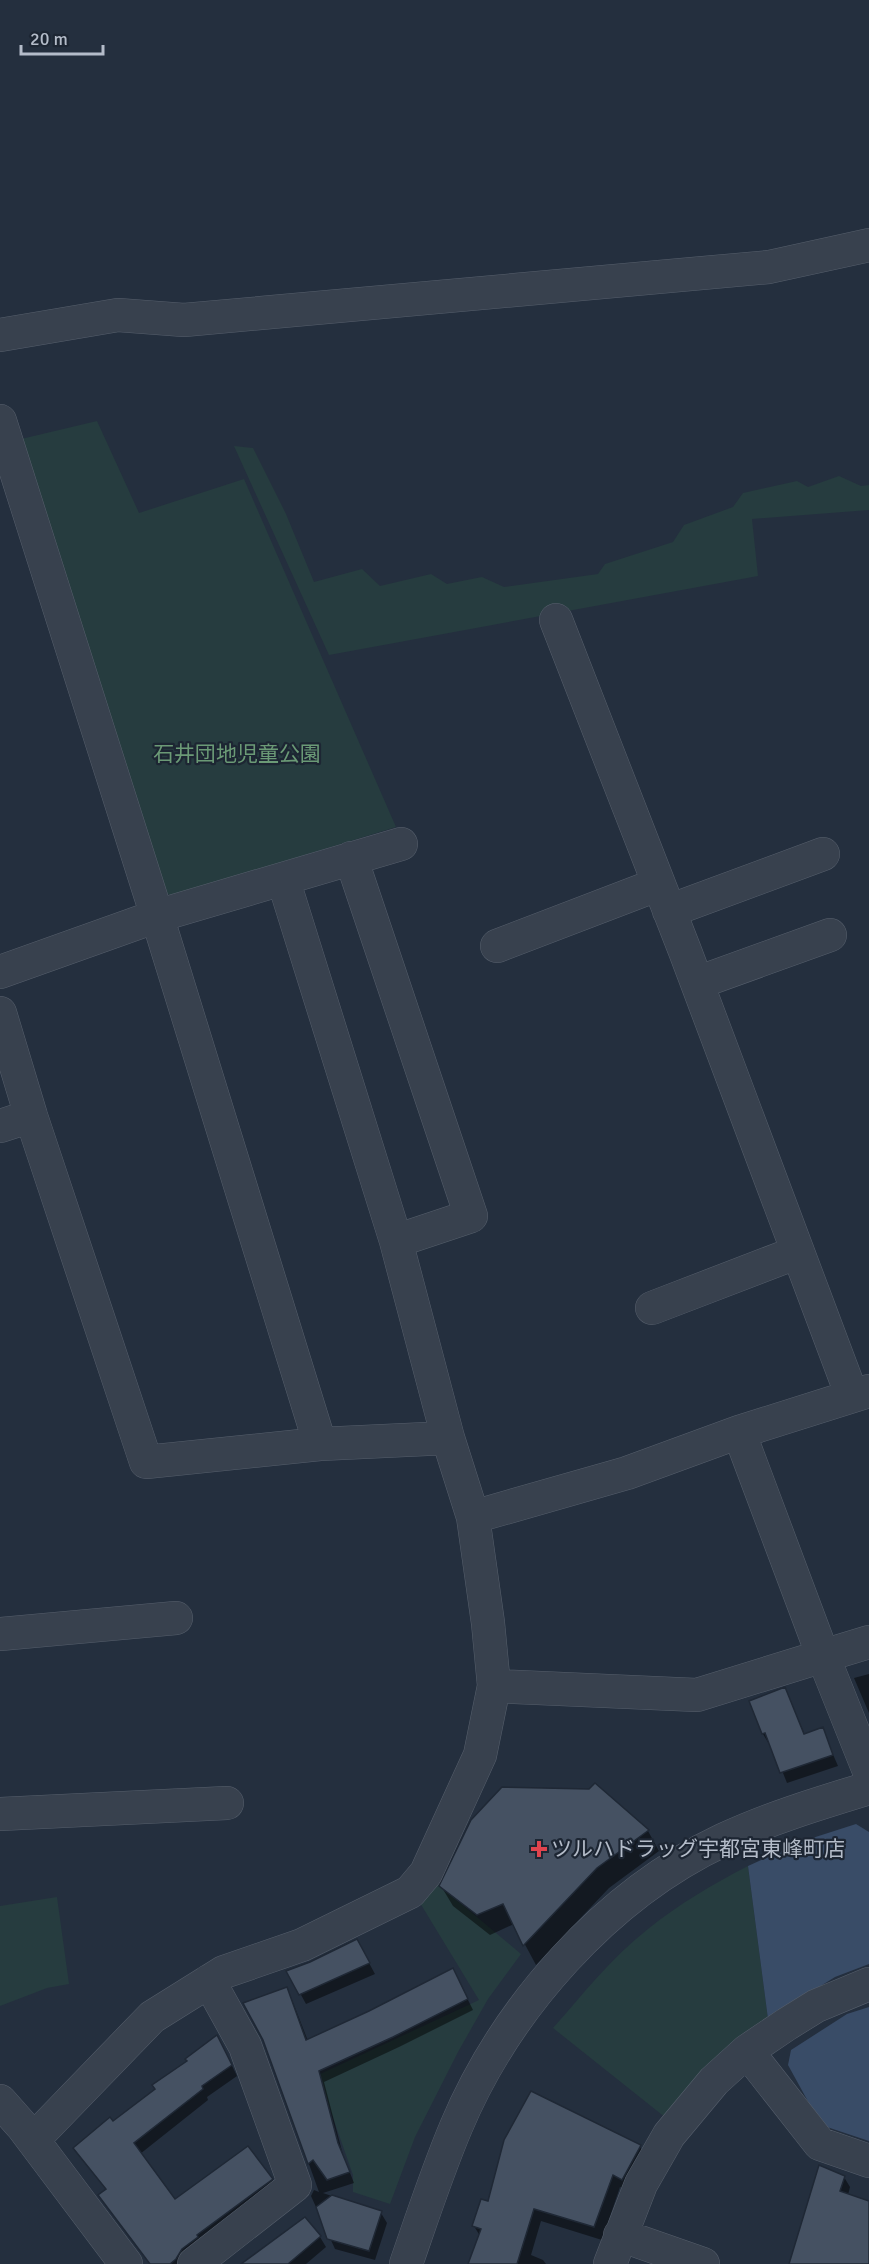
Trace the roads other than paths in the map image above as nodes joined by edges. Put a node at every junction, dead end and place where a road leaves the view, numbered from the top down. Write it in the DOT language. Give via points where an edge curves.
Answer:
graph roads {
  1 [pos="869,245"];
  2 [pos="0,335"];
  3 [pos="0,422"];
  4 [pos="556,620"];
  5 [pos="401,844"];
  6 [pos="823,854"];
  7 [pos="351,858"];
  8 [pos="283,879"];
  9 [pos="664,897"];
  10 [pos="157,916"];
  11 [pos="830,935"];
  12 [pos="497,946"];
  13 [pos="0,972"];
  14 [pos="697,983"];
  15 [pos="0,1013"];
  16 [pos="31,1116"];
  17 [pos="0,1125"];
  18 [pos="396,1241"];
  19 [pos="798,1252"];
  20 [pos="652,1308"];
  21 [pos="861,1394"];
  22 [pos="739,1432"];
  23 [pos="448,1438"];
  24 [pos="320,1444"];
  25 [pos="473,1517"];
  26 [pos="176,1618"];
  27 [pos="0,1634"];
  28 [pos="869,1642"];
  29 [pos="823,1656"];
  30 [pos="494,1686"];
  31 [pos="869,1771"];
  32 [pos="869,1788"];
  33 [pos="227,1803"];
  34 [pos="0,1814"];
  35 [pos="209,1981"];
  36 [pos="869,1984"];
  37 [pos="747,2051"];
  38 [pos="0,2101"];
  39 [pos="33,2140"];
  40 [pos="869,2161"];
  41 [pos="615,2250"];
  42 [pos="126,2264"];
  43 [pos="194,2264"];
  44 [pos="406,2264"];
  45 [pos="703,2264"];
  1 -- 2 [label="street" via="769,267 183,320 118,315"];
  3 -- 10 [label="street"];
  4 -- 9 [label="street"];
  5 -- 7 [label="street"];
  6 -- 9 [label="street"];
  7 -- 8 [label="street"];
  7 -- 18 [label="street" via="471,1216"];
  8 -- 10 [label="street"];
  8 -- 18 [label="street"];
  9 -- 12 [label="street"];
  9 -- 14 [label="street"];
  10 -- 13 [label="street"];
  10 -- 24 [label="street"];
  11 -- 14 [label="street"];
  14 -- 19 [label="street"];
  15 -- 16 [label="street"];
  16 -- 17 [label="street"];
  16 -- 24 [label="street" via="146,1462"];
  18 -- 23 [label="street"];
  19 -- 20 [label="street"];
  19 -- 21 [label="street"];
  21 -- 22 [label="street"];
  22 -- 25 [label="street" via="627,1473"];
  22 -- 29 [label="street"];
  23 -- 24 [label="street"];
  23 -- 25 [label="street"];
  25 -- 30 [label="street"];
  26 -- 27 [label="street"];
  28 -- 29 [label="street"];
  29 -- 30 [label="street" via="697,1695"];
  29 -- 31 [label="street"];
  30 -- 35 [label="street" via="480,1755 426,1873 410,1892 302,1945"];
  32 -- 44 [label="street" via="786,1814 723,1840 669,1870 613,1911 559,1966 514,2022 480,2078 456,2126"];
  33 -- 34 [label="street"];
  35 -- 39 [label="street" via="152,2017"];
  35 -- 43 [label="street" via="245,2046 295,2185"];
  36 -- 37 [label="street" via="816,2006"];
  37 -- 40 [label="street" via="820,2145"];
  37 -- 41 [label="street" via="714,2080 669,2135 641,2184"];
  38 -- 39 [label="street"];
  39 -- 42 [label="street"];
  41 -- 45 [label="street"];
}
